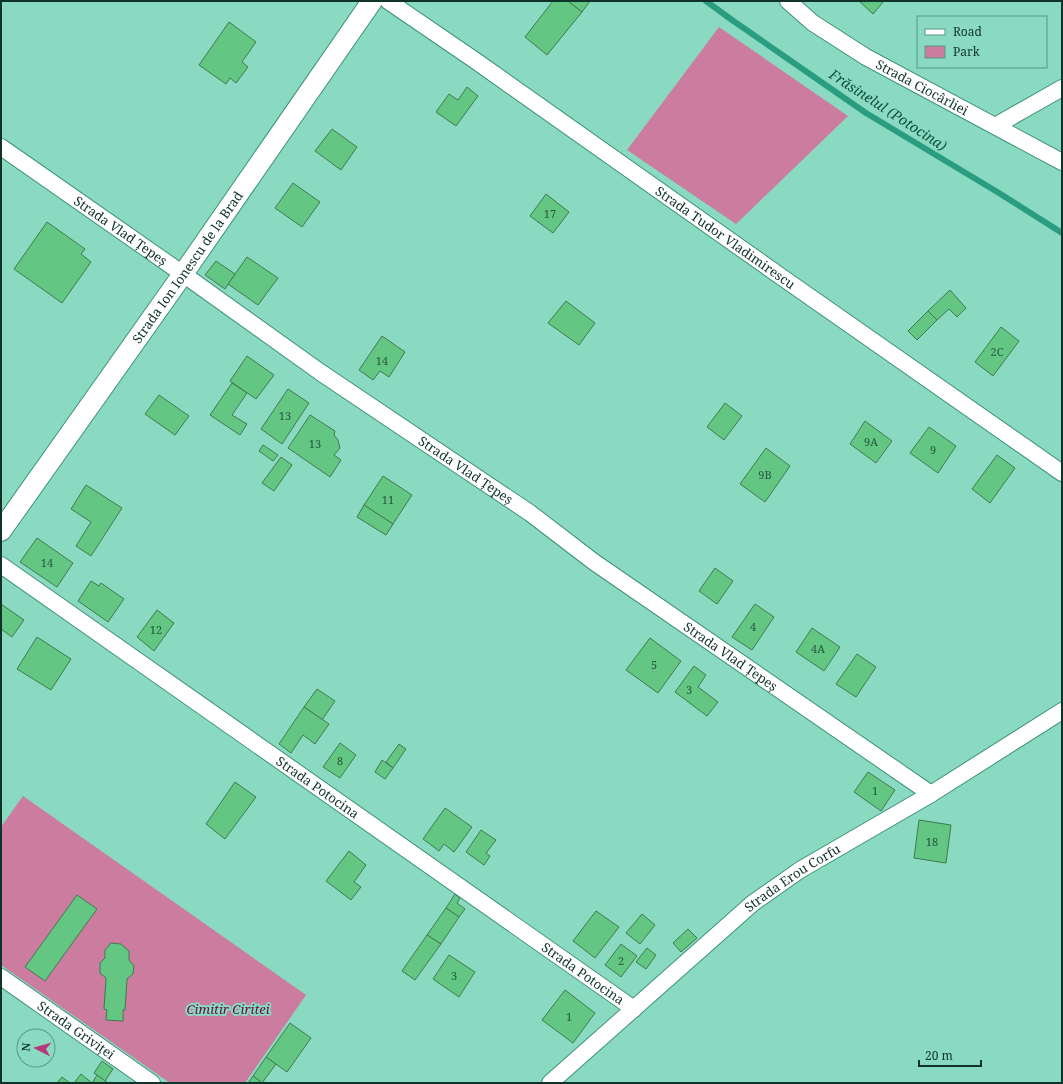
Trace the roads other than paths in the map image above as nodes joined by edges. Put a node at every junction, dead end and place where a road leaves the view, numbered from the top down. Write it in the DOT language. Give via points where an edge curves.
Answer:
graph roads {
  1 [pos="372,1"];
  2 [pos="388,1"];
  3 [pos="788,1"];
  4 [pos="1062,88"];
  5 [pos="995,126"];
  6 [pos="1,147"];
  7 [pos="1062,162"];
  8 [pos="183,274"];
  9 [pos="1062,473"];
  10 [pos="1,531"];
  11 [pos="1,566"];
  12 [pos="1062,712"];
  13 [pos="930,794"];
  14 [pos="1,977"];
  15 [pos="634,1009"];
  16 [pos="152,1083"];
  17 [pos="550,1083"];
  1 -- 8 [label="street, Strada Ion Ionescu de la Brad"];
  2 -- 9 [label="street, Strada Tudor Vladimirescu"];
  3 -- 5 [label="street, Strada Ciocârliei" via="813,24 866,57"];
  4 -- 5 [label="street"];
  5 -- 7 [label="street, Strada Ciocârliei"];
  6 -- 8 [label="street, Strada Vlad Țepeș"];
  8 -- 10 [label="street, Strada Ion Ionescu de la Brad"];
  8 -- 13 [label="street, Strada Vlad Țepeș" via="320,372 530,513 594,562"];
  11 -- 15 [label="street, Strada Potocina"];
  12 -- 13 [label="street, Strada Erou Corfu"];
  13 -- 15 [label="street, Strada Erou Corfu" via="800,870 753,903"];
  14 -- 16 [label="street, Strada Griviței"];
  15 -- 17 [label="street, Strada Erou Corfu"];
}
